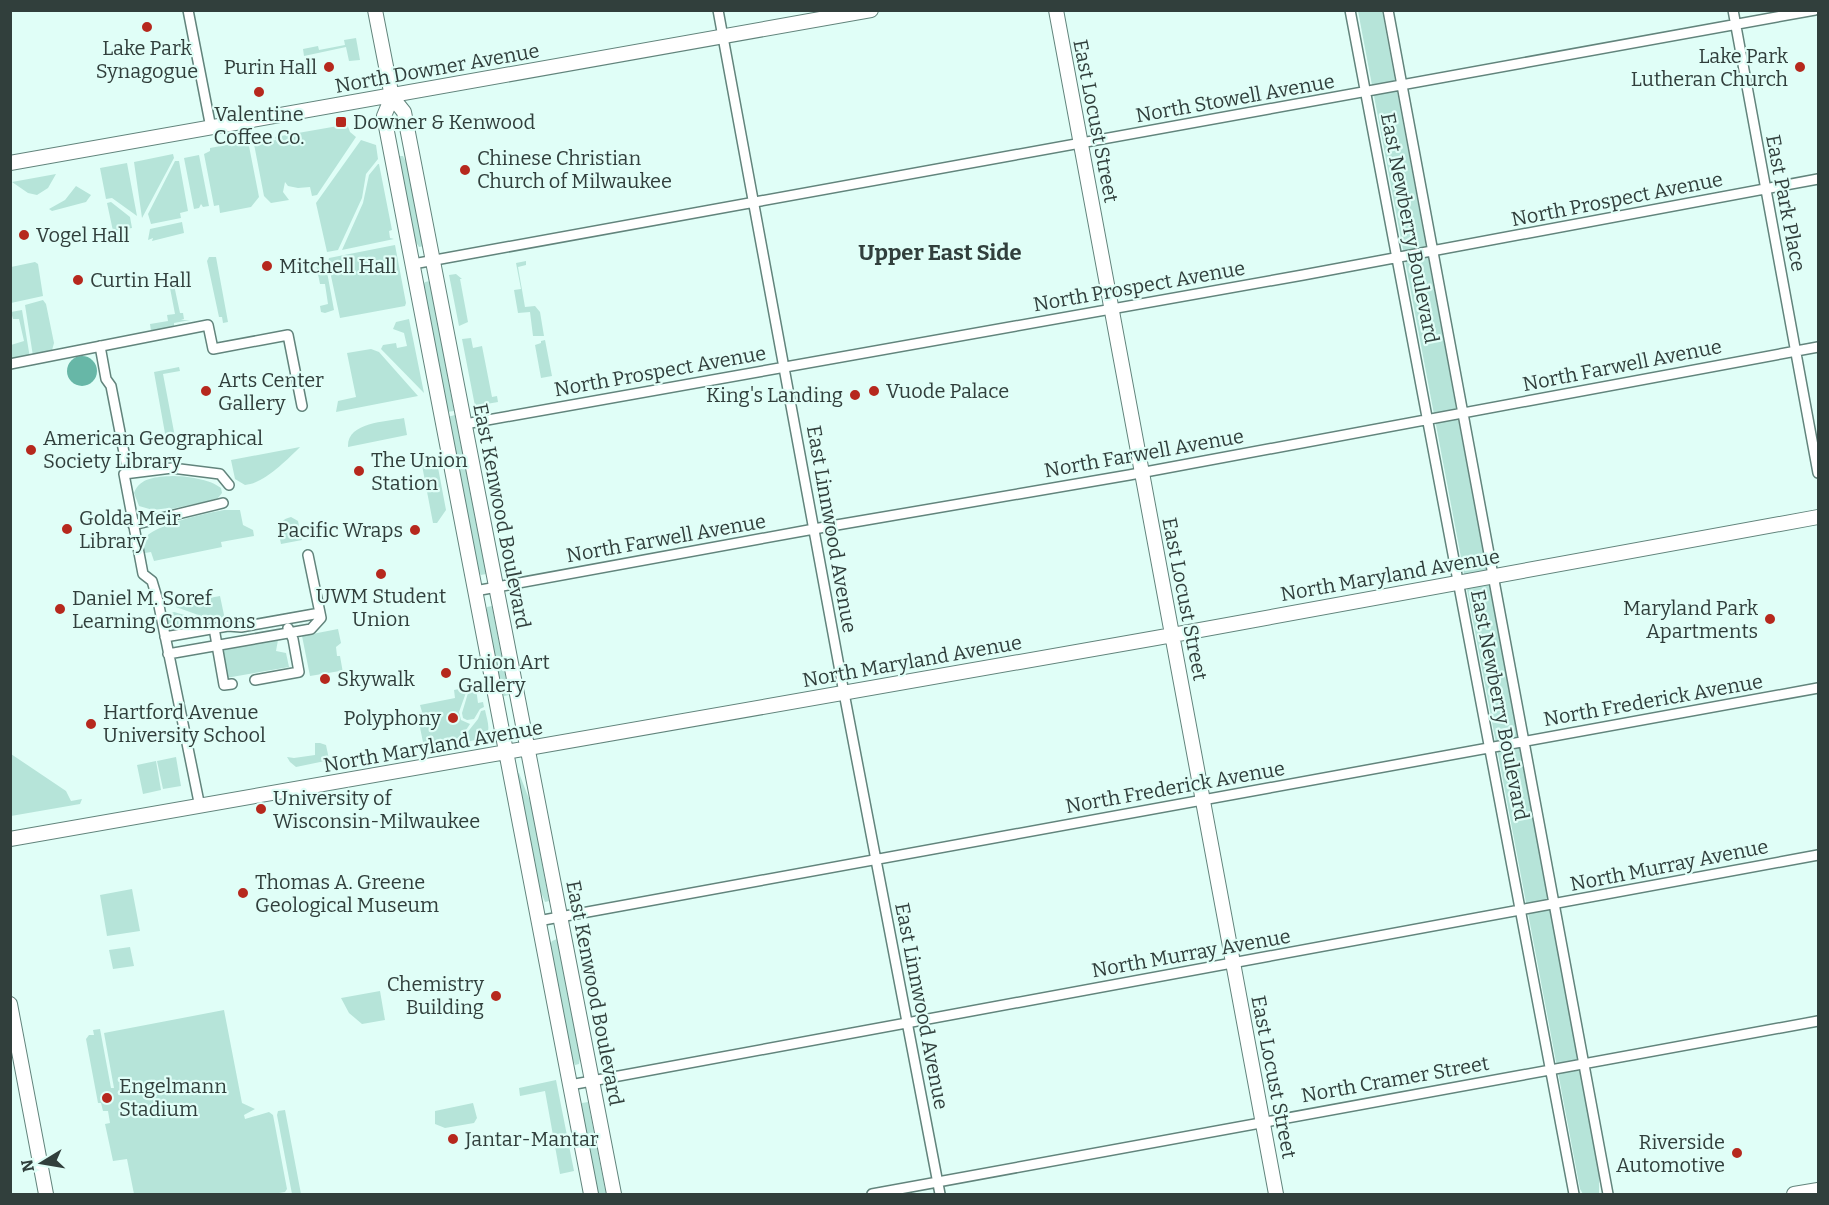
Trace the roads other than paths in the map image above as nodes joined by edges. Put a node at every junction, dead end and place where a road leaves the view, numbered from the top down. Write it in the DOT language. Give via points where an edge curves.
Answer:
graph roads {
  1 [pos="188,10"];
  2 [pos="375,10"];
  3 [pos="718,10"];
  4 [pos="871,10"];
  5 [pos="1056,10"];
  6 [pos="1350,10"];
  7 [pos="1389,10"];
  8 [pos="1733,10"];
  9 [pos="1815,10"];
  10 [pos="1735,24"];
  11 [pos="723,38"];
  12 [pos="1402,86"];
  13 [pos="1366,92"];
  14 [pos="392,97"];
  15 [pos="211,128"];
  16 [pos="1080,144"];
  17 [pos="10,163"];
  18 [pos="1818,179"];
  19 [pos="1765,189"];
  20 [pos="753,203"];
  21 [pos="1433,251"];
  22 [pos="1397,258"];
  23 [pos="434,261"];
  24 [pos="413,264"];
  25 [pos="1111,308"];
  26 [pos="100,346"];
  27 [pos="1818,347"];
  28 [pos="1796,351"];
  29 [pos="10,364"];
  30 [pos="784,367"];
  31 [pos="302,406"];
  32 [pos="1463,414"];
  33 [pos="1428,421"];
  34 [pos="465,424"];
  35 [pos="1818,472"];
  36 [pos="128,473"];
  37 [pos="1142,473"];
  38 [pos="229,485"];
  39 [pos="224,503"];
  40 [pos="1818,517"];
  41 [pos="133,525"];
  42 [pos="814,529"];
  43 [pos="308,555"];
  44 [pos="1493,576"];
  45 [pos="1458,583"];
  46 [pos="495,587"];
  47 [pos="475,591"];
  48 [pos="320,613"];
  49 [pos="286,619"];
  50 [pos="214,628"];
  51 [pos="289,633"];
  52 [pos="1172,635"];
  53 [pos="165,637"];
  54 [pos="217,645"];
  55 [pos="168,654"];
  56 [pos="255,680"];
  57 [pos="232,684"];
  58 [pos="1818,688"];
  59 [pos="844,693"];
  60 [pos="1524,742"];
  61 [pos="1490,748"];
  62 [pos="528,749"];
  63 [pos="507,753"];
  64 [pos="1203,800"];
  65 [pos="200,807"];
  66 [pos="10,839"];
  67 [pos="1818,855"];
  68 [pos="876,860"];
  69 [pos="1554,904"];
  70 [pos="1520,911"];
  71 [pos="560,917"];
  72 [pos="538,921"];
  73 [pos="1233,964"];
  74 [pos="10,1004"];
  75 [pos="1818,1021"];
  76 [pos="907,1023"];
  77 [pos="1583,1063"];
  78 [pos="1550,1069"];
  79 [pos="592,1080"];
  80 [pos="570,1085"];
  81 [pos="1263,1122"];
  82 [pos="938,1183"];
  83 [pos="1818,1190"];
  84 [pos="46,1194"];
  85 [pos="591,1194"];
  86 [pos="614,1194"];
  87 [pos="873,1194"];
  88 [pos="940,1194"];
  89 [pos="1276,1194"];
  90 [pos="1574,1194"];
  91 [pos="1608,1194"];
  92 [pos="1794,1194"];
  1 -- 15 [label="street"];
  2 -- 14 [label="street, East Kenwood Boulevard"];
  3 -- 11 [label="street, East Linnwood Avenue"];
  4 -- 11 [label="street, North Downer Avenue"];
  5 -- 16 [label="street, East Locust Street"];
  6 -- 13 [label="street, East Newberry Boulevard"];
  7 -- 12 [label="street, East Newberry Boulevard"];
  8 -- 10 [label="street, East Park Place"];
  9 -- 10 [label="street, North Stowell Avenue"];
  10 -- 12 [label="street, North Stowell Avenue"];
  10 -- 19 [label="street, East Park Place"];
  11 -- 14 [label="street, North Downer Avenue"];
  11 -- 20 [label="street, East Linnwood Avenue"];
  12 -- 13 [label="street, North Stowell Avenue"];
  12 -- 21 [label="street, East Newberry Boulevard"];
  13 -- 16 [label="street, North Stowell Avenue"];
  13 -- 22 [label="street, East Newberry Boulevard"];
  14 -- 15 [label="street, North Downer Avenue"];
  14 -- 23 [label="street, East Kenwood Boulevard" via="404,112"];
  14 -- 24 [label="street, East Kenwood Boulevard" via="384,116"];
  15 -- 17 [label="street, North Downer Avenue"];
  16 -- 20 [label="street, North Stowell Avenue"];
  16 -- 25 [label="street, East Locust Street"];
  18 -- 19 [label="street, North Prospect Avenue"];
  19 -- 21 [label="street, North Prospect Avenue"];
  19 -- 28 [label="street, East Park Place"];
  20 -- 23 [label="street, North Stowell Avenue"];
  20 -- 30 [label="street, East Linnwood Avenue"];
  21 -- 22 [label="street, North Prospect Avenue"];
  21 -- 32 [label="street, East Newberry Boulevard"];
  22 -- 25 [label="street, North Prospect Avenue"];
  22 -- 33 [label="street, East Newberry Boulevard"];
  23 -- 24 [label="street, North Stowell Avenue"];
  23 -- 34 [label="street, East Kenwood Boulevard"];
  24 -- 47 [label="street, East Kenwood Boulevard"];
  25 -- 30 [label="street, North Prospect Avenue"];
  25 -- 37 [label="street, East Locust Street"];
  26 -- 29 [label="street"];
  26 -- 31 [label="street" via="208,325 213,349 288,335"];
  26 -- 36 [label="street"];
  27 -- 28 [label="street, North Farwell Avenue"];
  28 -- 32 [label="street, North Farwell Avenue"];
  28 -- 35 [label="street, East Park Place"];
  30 -- 34 [label="street, North Prospect Avenue"];
  30 -- 42 [label="street, East Linnwood Avenue"];
  32 -- 33 [label="street, North Farwell Avenue"];
  32 -- 44 [label="street, East Newberry Boulevard"];
  33 -- 37 [label="street, North Farwell Avenue"];
  33 -- 45 [label="street, East Newberry Boulevard"];
  34 -- 46 [label="street, East Kenwood Boulevard"];
  36 -- 38 [label="street" via="172,468 220,474"];
  36 -- 41 [label="street" via="124,474"];
  37 -- 42 [label="street, North Farwell Avenue"];
  37 -- 52 [label="street, East Locust Street"];
  39 -- 41 [label="street"];
  40 -- 44 [label="street, North Maryland Avenue"];
  41 -- 53 [label="street" via="143,574 152,581"];
  42 -- 46 [label="street, North Farwell Avenue"];
  42 -- 59 [label="street, East Linnwood Avenue"];
  43 -- 48 [label="street"];
  44 -- 45 [label="street, North Maryland Avenue"];
  44 -- 60 [label="street, East Newberry Boulevard"];
  45 -- 52 [label="street, North Maryland Avenue"];
  45 -- 61 [label="street, East Newberry Boulevard"];
  46 -- 47 [label="street, North Farwell Avenue"];
  46 -- 62 [label="street, East Kenwood Boulevard"];
  47 -- 63 [label="street, East Kenwood Boulevard"];
  48 -- 49 [label="street"];
  48 -- 51 [label="street" via="321,618 311,629"];
  49 -- 50 [label="street"];
  49 -- 51 [label="street"];
  50 -- 53 [label="street"];
  50 -- 54 [label="street"];
  51 -- 54 [label="street"];
  51 -- 56 [label="street" via="299,672"];
  52 -- 59 [label="street, North Maryland Avenue"];
  52 -- 64 [label="street, East Locust Street"];
  53 -- 55 [label="street"];
  54 -- 55 [label="street"];
  54 -- 57 [label="street" via="224,685"];
  55 -- 65 [label="street"];
  58 -- 60 [label="street, North Frederick Avenue"];
  59 -- 62 [label="street, North Maryland Avenue"];
  59 -- 68 [label="street, East Linnwood Avenue"];
  60 -- 61 [label="street, North Frederick Avenue"];
  60 -- 69 [label="street, East Newberry Boulevard"];
  61 -- 64 [label="street, North Frederick Avenue"];
  61 -- 70 [label="street, East Newberry Boulevard"];
  62 -- 63 [label="street, North Maryland Avenue"];
  62 -- 71 [label="street, East Kenwood Boulevard"];
  63 -- 65 [label="street, North Maryland Avenue"];
  63 -- 72 [label="street, East Kenwood Boulevard"];
  64 -- 68 [label="street, North Frederick Avenue"];
  64 -- 73 [label="street, East Locust Street"];
  65 -- 66 [label="street, North Maryland Avenue"];
  67 -- 69 [label="street, North Murray Avenue"];
  68 -- 71 [label="street, North Frederick Avenue"];
  68 -- 76 [label="street, East Linnwood Avenue"];
  69 -- 70 [label="street, North Murray Avenue"];
  69 -- 77 [label="street, East Newberry Boulevard"];
  70 -- 73 [label="street, North Murray Avenue"];
  70 -- 78 [label="street, East Newberry Boulevard"];
  71 -- 72 [label="street, North Frederick Avenue"];
  71 -- 79 [label="street, East Kenwood Boulevard"];
  72 -- 80 [label="street, East Kenwood Boulevard"];
  73 -- 76 [label="street, North Murray Avenue"];
  73 -- 81 [label="street, East Locust Street"];
  74 -- 84 [label="street"];
  75 -- 77 [label="street, North Cramer Street"];
  76 -- 79 [label="street, North Murray Avenue"];
  76 -- 82 [label="street, East Linnwood Avenue"];
  77 -- 78 [label="street, North Cramer Street"];
  77 -- 91 [label="street, East Newberry Boulevard"];
  78 -- 81 [label="street, North Cramer Street"];
  78 -- 90 [label="street, East Newberry Boulevard"];
  79 -- 80 [label="street, North Murray Avenue"];
  79 -- 86 [label="street, East Kenwood Boulevard"];
  80 -- 85 [label="street, East Kenwood Boulevard"];
  81 -- 82 [label="street, North Cramer Street"];
  81 -- 89 [label="street, East Locust Street"];
  82 -- 87 [label="street, North Cramer Street"];
  82 -- 88 [label="street, East Linnwood Avenue"];
  83 -- 92 [label="street"];
}
